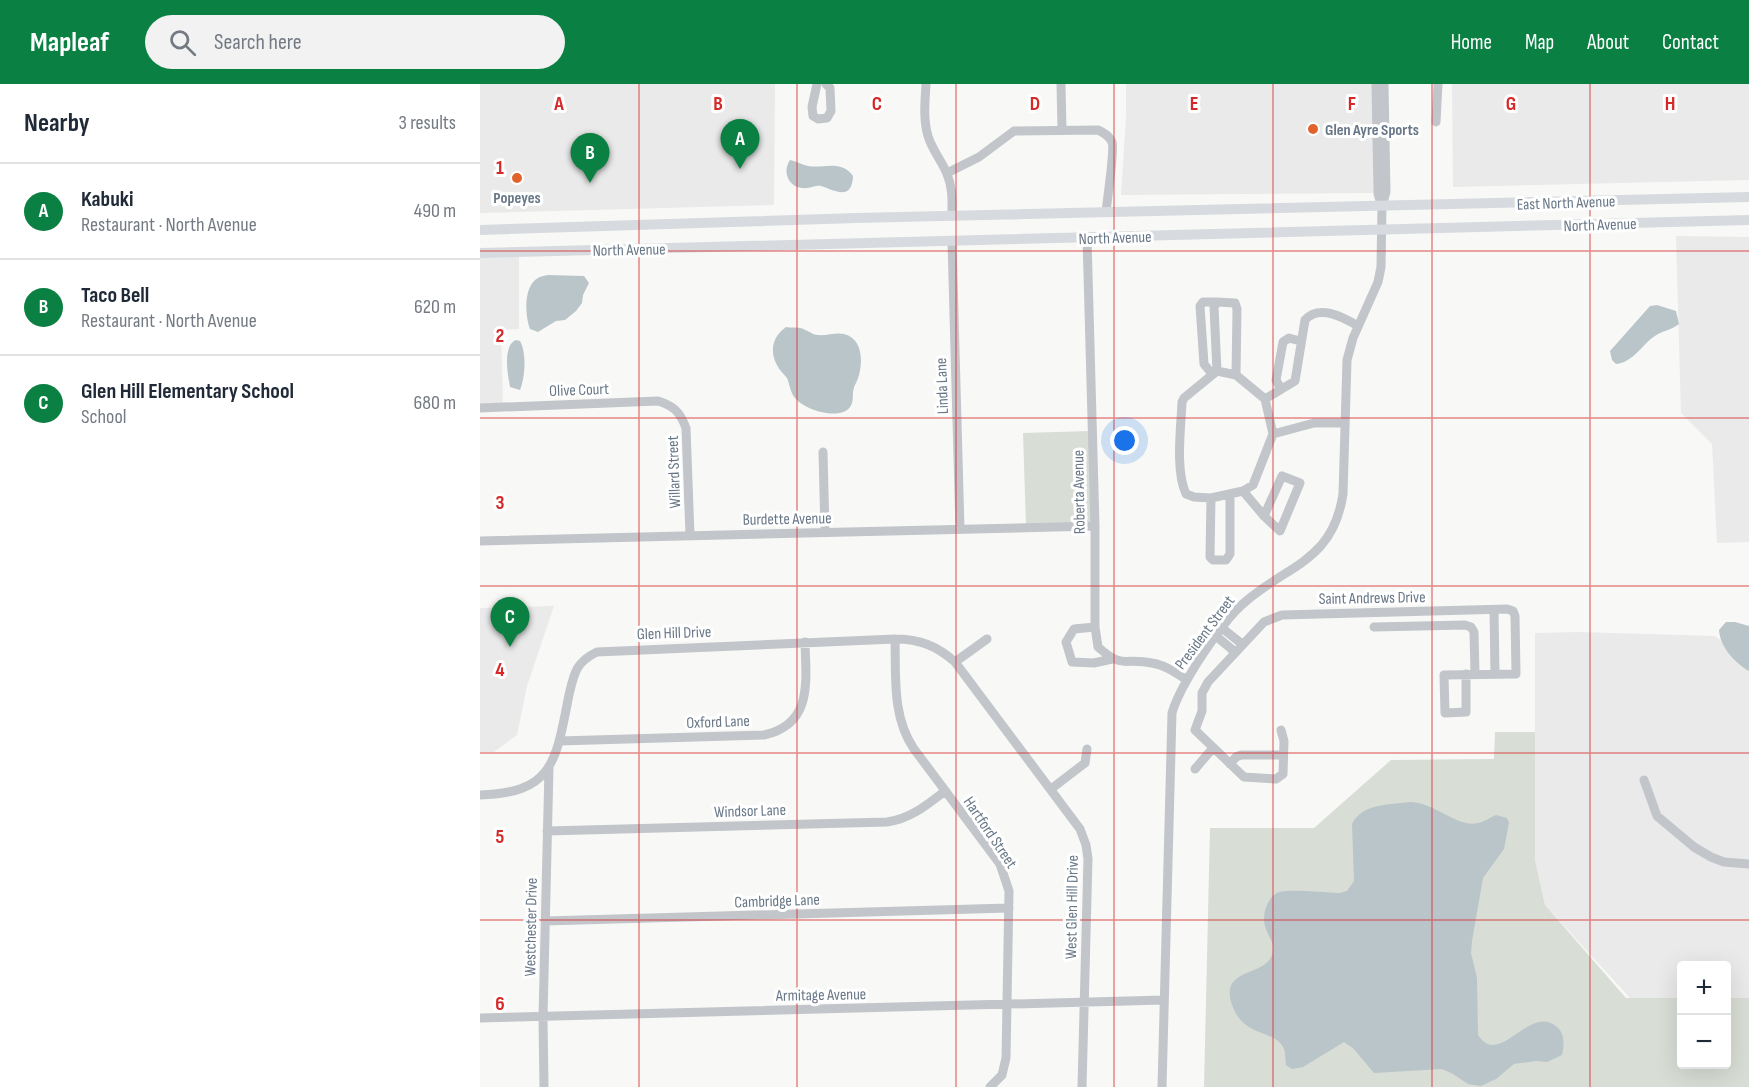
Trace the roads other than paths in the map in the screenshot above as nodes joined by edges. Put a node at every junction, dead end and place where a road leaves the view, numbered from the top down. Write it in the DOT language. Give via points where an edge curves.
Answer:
graph roads {
  1 [pos="817,84"];
  2 [pos="826,84"];
  3 [pos="926,84"];
  4 [pos="1061,84"];
  5 [pos="1376,84"];
  6 [pos="1384,84"];
  7 [pos="1438,84"];
  8 [pos="1437,122"];
  9 [pos="1062,129"];
  10 [pos="947,173"];
  11 [pos="1749,197"];
  12 [pos="1382,206"];
  13 [pos="1106,212"];
  14 [pos="952,216"];
  15 [pos="1749,220"];
  16 [pos="480,228"];
  17 [pos="1382,230"];
  18 [pos="1087,238"];
  19 [pos="952,242"];
  20 [pos="480,253"];
  21 [pos="1217,303"];
  22 [pos="1358,326"];
  23 [pos="1300,341"];
  24 [pos="1215,372"];
  25 [pos="1236,375"];
  26 [pos="1281,390"];
  27 [pos="1265,399"];
  28 [pos="480,408"];
  29 [pos="677,410"];
  30 [pos="1344,423"];
  31 [pos="1273,434"];
  32 [pos="823,452"];
  33 [pos="1244,491"];
  34 [pos="1230,494"];
  35 [pos="1210,498"];
  36 [pos="1264,516"];
  37 [pos="1095,526"];
  38 [pos="960,529"];
  39 [pos="825,532"];
  40 [pos="690,535"];
  41 [pos="480,541"];
  42 [pos="1494,610"];
  43 [pos="1095,627"];
  44 [pos="1374,627"];
  45 [pos="1219,632"];
  46 [pos="895,639"];
  47 [pos="987,639"];
  48 [pos="805,642"];
  49 [pos="1239,648"];
  50 [pos="1112,659"];
  51 [pos="956,662"];
  52 [pos="1470,674"];
  53 [pos="1495,674"];
  54 [pos="1187,680"];
  55 [pos="1281,730"];
  56 [pos="560,741"];
  57 [pos="1213,748"];
  58 [pos="1087,749"];
  59 [pos="1283,755"];
  60 [pos="1230,764"];
  61 [pos="549,768"];
  62 [pos="1195,769"];
  63 [pos="1644,780"];
  64 [pos="1051,789"];
  65 [pos="945,790"];
  66 [pos="480,795"];
  67 [pos="547,831"];
  68 [pos="1749,864"];
  69 [pos="1009,908"];
  70 [pos="545,921"];
  71 [pos="1164,1000"];
  72 [pos="1084,1003"];
  73 [pos="1007,1005"];
  74 [pos="543,1017"];
  75 [pos="480,1018"];
  76 [pos="544,1087"];
  77 [pos="990,1087"];
  78 [pos="1082,1087"];
  79 [pos="1162,1087"];
  1 -- 2 [label="street" via="812,107 813,116 818,119 827,118 831,111 830,88"];
  3 -- 10 [label="street" via="926,129"];
  4 -- 9 [label="street"];
  5 -- 12 [label="street, President Street" via="1378,194"];
  6 -- 12 [label="street, President Street" via="1386,192"];
  7 -- 8 [label="street"];
  9 -- 10 [label="street" via="1014,131 979,157"];
  9 -- 13 [label="street" via="1098,130 1112,142"];
  10 -- 14 [label="street"];
  11 -- 12 [label="main road, East North Avenue"];
  12 -- 13 [label="main road, North Avenue"];
  12 -- 17 [label="street, President Street"];
  13 -- 14 [label="main road, North Avenue"];
  14 -- 16 [label="main road, North Avenue"];
  15 -- 17 [label="main road, North Avenue"];
  17 -- 18 [label="main road, North Avenue"];
  17 -- 22 [label="street, President Street" via="1381,272"];
  18 -- 19 [label="main road, North Avenue"];
  18 -- 37 [label="street, Roberta Avenue"];
  19 -- 20 [label="main road, North Avenue"];
  19 -- 38 [label="street, Linda Lane"];
  21 -- 24 [label="street"];
  21 -- 24 [label="street" via="1203,302 1200,306 1204,364"];
  21 -- 25 [label="street" via="1235,303 1237,309"];
  22 -- 23 [label="street" via="1335,314 1316,313 1305,320"];
  22 -- 30 [label="street, President Street" via="1347,360"];
  23 -- 26 [label="street" via="1295,381"];
  23 -- 26 [label="street" via="1289,338 1283,342 1276,380"];
  24 -- 25 [label="street"];
  24 -- 35 [label="street" via="1184,398 1180,441 1182,486 1186,494"];
  25 -- 27 [label="street"];
  26 -- 27 [label="street"];
  27 -- 31 [label="street"];
  28 -- 29 [label="street, Olive Court" via="658,401"];
  29 -- 40 [label="street, Willard Street" via="686,428"];
  30 -- 31 [label="street" via="1314,423"];
  30 -- 45 [label="street, President Street" via="1343,494 1328,537 1313,556 1246,601"];
  31 -- 33 [label="street" via="1253,485"];
  32 -- 39 [label="street"];
  33 -- 34 [label="street"];
  33 -- 36 [label="street"];
  34 -- 35 [label="street"];
  34 -- 35 [label="street" via="1230,554 1226,560 1210,557"];
  36 -- 36 [label="street" via="1280,531 1300,483 1282,476"];
  37 -- 38 [label="street, Burdette Avenue"];
  37 -- 43 [label="street, Roberta Avenue"];
  38 -- 39 [label="street, Burdette Avenue"];
  39 -- 40 [label="street, Burdette Avenue"];
  40 -- 41 [label="street, Burdette Avenue"];
  42 -- 49 [label="street, Saint Andrews Drive" via="1282,615 1264,622"];
  42 -- 53 [label="street"];
  42 -- 53 [label="street, Saint Andrews Drive" via="1513,611 1515,616 1516,674"];
  43 -- 50 [label="street, Roberta Avenue" via="1098,647"];
  43 -- 50 [label="street" via="1074,629 1066,642 1072,662"];
  44 -- 52 [label="street" via="1471,627 1474,632"];
  45 -- 49 [label="street"];
  45 -- 54 [label="street, President Street"];
  46 -- 48 [label="street, Glen Hill Drive"];
  46 -- 51 [label="street, Glen Hill Drive" via="928,644"];
  46 -- 65 [label="street, Hartford Street" via="898,710 903,730"];
  47 -- 51 [label="street"];
  48 -- 56 [label="street, Glen Hill Drive" via="597,652 582,660 575,671"];
  48 -- 56 [label="street, Oxford Lane" via="804,701 790,722 776,731 764,735"];
  49 -- 57 [label="street, Saint Andrews Drive" via="1204,688 1195,730"];
  50 -- 54 [label="street" via="1154,663"];
  51 -- 64 [label="street, West Glen Hill Drive"];
  52 -- 52 [label="street" via="1466,712 1445,713 1444,675"];
  52 -- 53 [label="street"];
  54 -- 71 [label="street, President Street" via="1175,702 1171,724"];
  55 -- 59 [label="street"];
  56 -- 61 [label="street, Glen Hill Drive"];
  57 -- 60 [label="street"];
  57 -- 62 [label="street"];
  58 -- 64 [label="street" via="1085,763"];
  59 -- 60 [label="street" via="1241,755"];
  59 -- 60 [label="street" via="1283,774 1279,778 1244,777"];
  61 -- 66 [label="street, Glen Hill Drive" via="527,787"];
  61 -- 67 [label="street, Westchester Drive"];
  63 -- 68 [label="street" via="1657,816 1694,847 1724,862"];
  64 -- 72 [label="street, West Glen Hill Drive" via="1080,829 1086,845"];
  65 -- 67 [label="street, Windsor Lane" via="909,816 887,822"];
  65 -- 69 [label="street, Hartford Street" via="1000,864 1007,882"];
  67 -- 70 [label="street, Westchester Drive"];
  69 -- 70 [label="street, Cambridge Lane"];
  69 -- 73 [label="street, Hartford Street"];
  70 -- 74 [label="street, Westchester Drive"];
  71 -- 72 [label="street, Armitage Avenue"];
  71 -- 79 [label="street, President Street"];
  72 -- 73 [label="street, Armitage Avenue"];
  72 -- 78 [label="street, West Glen Hill Drive"];
  73 -- 74 [label="street, Armitage Avenue"];
  73 -- 77 [label="street, Hartford Street" via="1005,1065"];
  74 -- 75 [label="street, Armitage Avenue"];
  74 -- 76 [label="street, Westchester Drive"];
}
